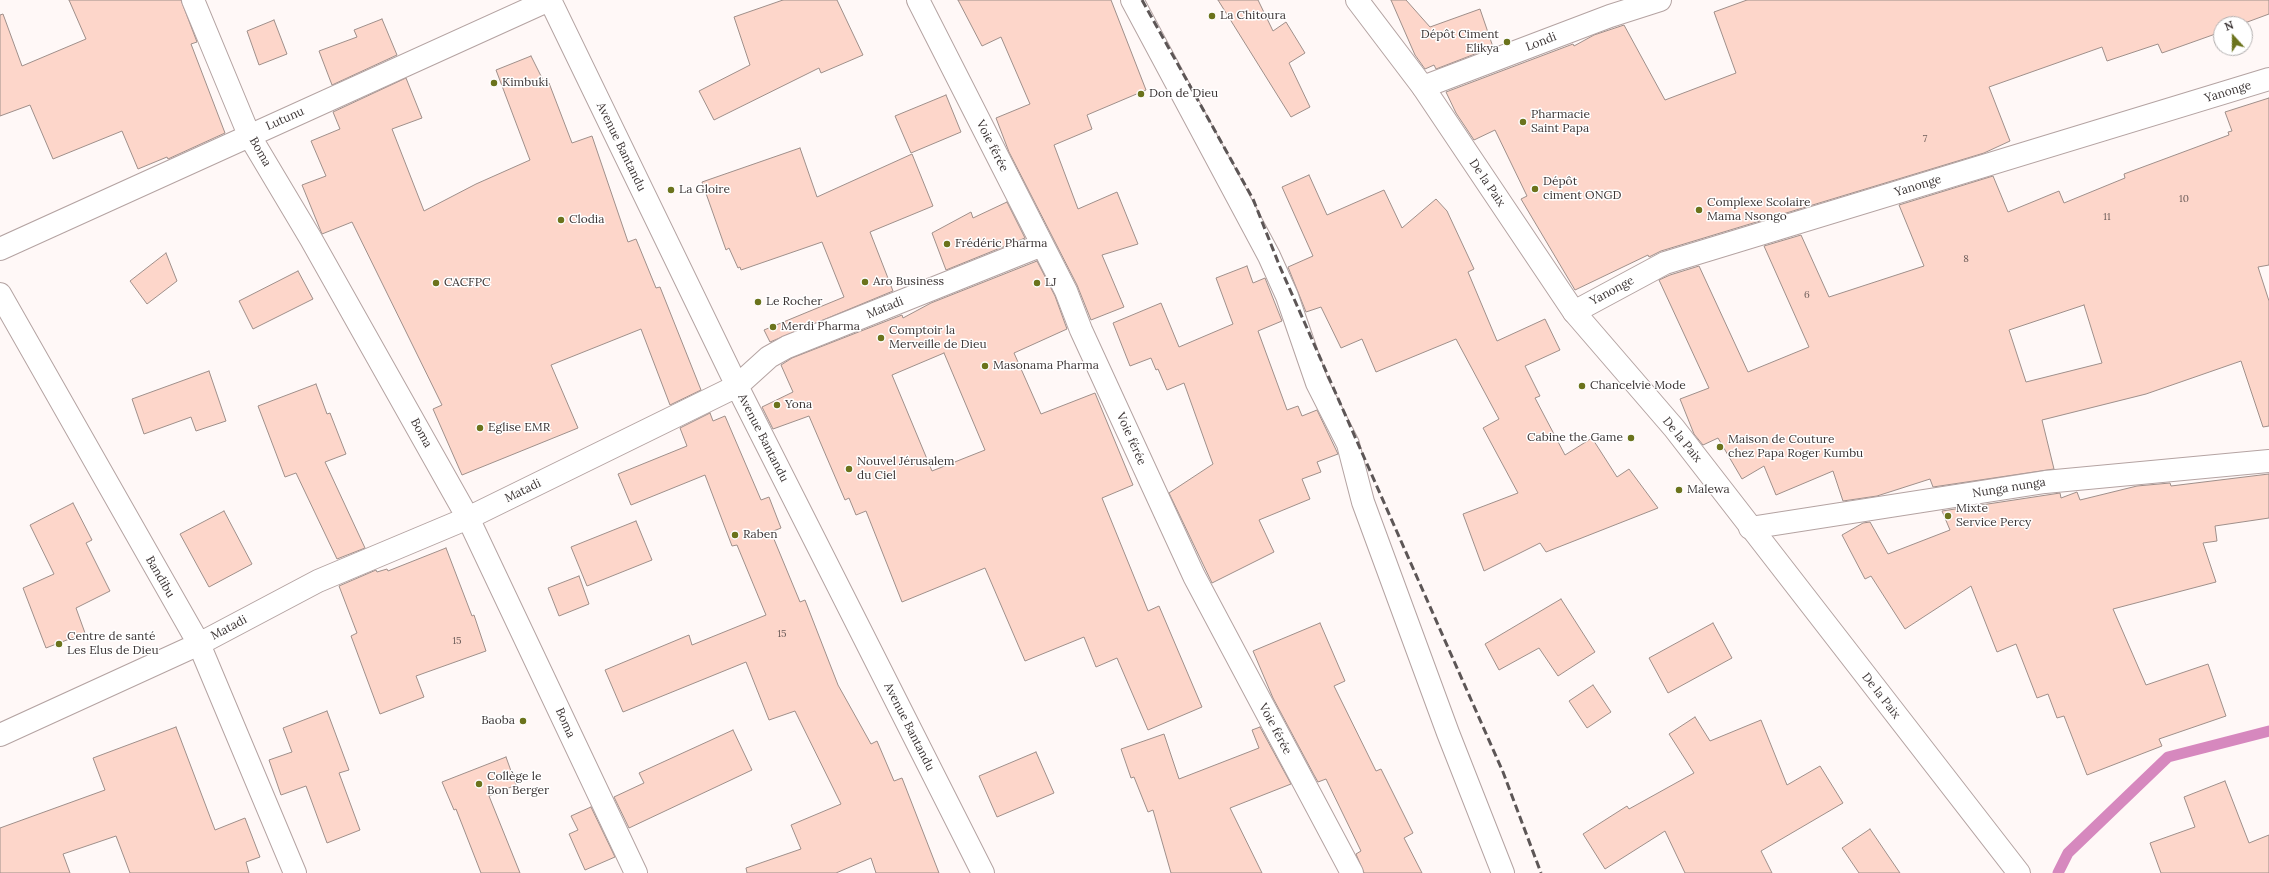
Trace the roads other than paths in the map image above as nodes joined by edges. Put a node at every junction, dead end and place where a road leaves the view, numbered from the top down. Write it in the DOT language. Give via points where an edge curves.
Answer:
graph roads {
  1 [pos="193,0"];
  2 [pos="549,0"];
  3 [pos="918,0"];
  4 [pos="1132,0"];
  5 [pos="1357,0"];
  6 [pos="1660,0"];
  7 [pos="2269,80"];
  8 [pos="1423,87"];
  9 [pos="250,135"];
  10 [pos="1042,244"];
  11 [pos="0,249"];
  12 [pos="0,294"];
  13 [pos="1574,312"];
  14 [pos="737,386"];
  15 [pos="2269,461"];
  16 [pos="468,518"];
  17 [pos="1750,528"];
  18 [pos="199,644"];
  19 [pos="0,735"];
  20 [pos="294,873"];
  21 [pos="636,873"];
  22 [pos="983,873"];
  23 [pos="1352,873"];
  24 [pos="1503,873"];
  25 [pos="2019,873"];
  1 -- 9 [label="street, Boma"];
  2 -- 9 [label="street, Lutunu"];
  2 -- 14 [label="street, Avenue Bantandu"];
  3 -- 10 [label="street, Voie férée"];
  4 -- 24 [label="street" via="1270,256 1287,296 1317,383 1348,444 1363,502 1448,733"];
  5 -- 8 [label="street, De la Paix"];
  6 -- 8 [label="street, Londi" via="1610,16"];
  7 -- 13 [label="street, Yanonge" via="1665,263"];
  8 -- 13 [label="street, De la Paix"];
  9 -- 11 [label="street, Lutunu"];
  9 -- 16 [label="street, Boma" via="312,239"];
  10 -- 14 [label="street, Matadi" via="786,347 769,357"];
  10 -- 23 [label="street, Voie férée" via="1070,300 1081,330 1194,576"];
  12 -- 18 [label="street, Bandibu"];
  13 -- 17 [label="street, De la Paix" via="1674,428"];
  14 -- 16 [label="street, Matadi"];
  14 -- 22 [label="street, Avenue Bantandu"];
  15 -- 17 [label="street, Nunga nunga" via="2045,482"];
  16 -- 18 [label="street, Matadi" via="318,581"];
  16 -- 21 [label="street, Boma"];
  17 -- 25 [label="street, De la Paix"];
  18 -- 19 [label="street, Matadi"];
  18 -- 20 [label="street, Bandibu"];
}
